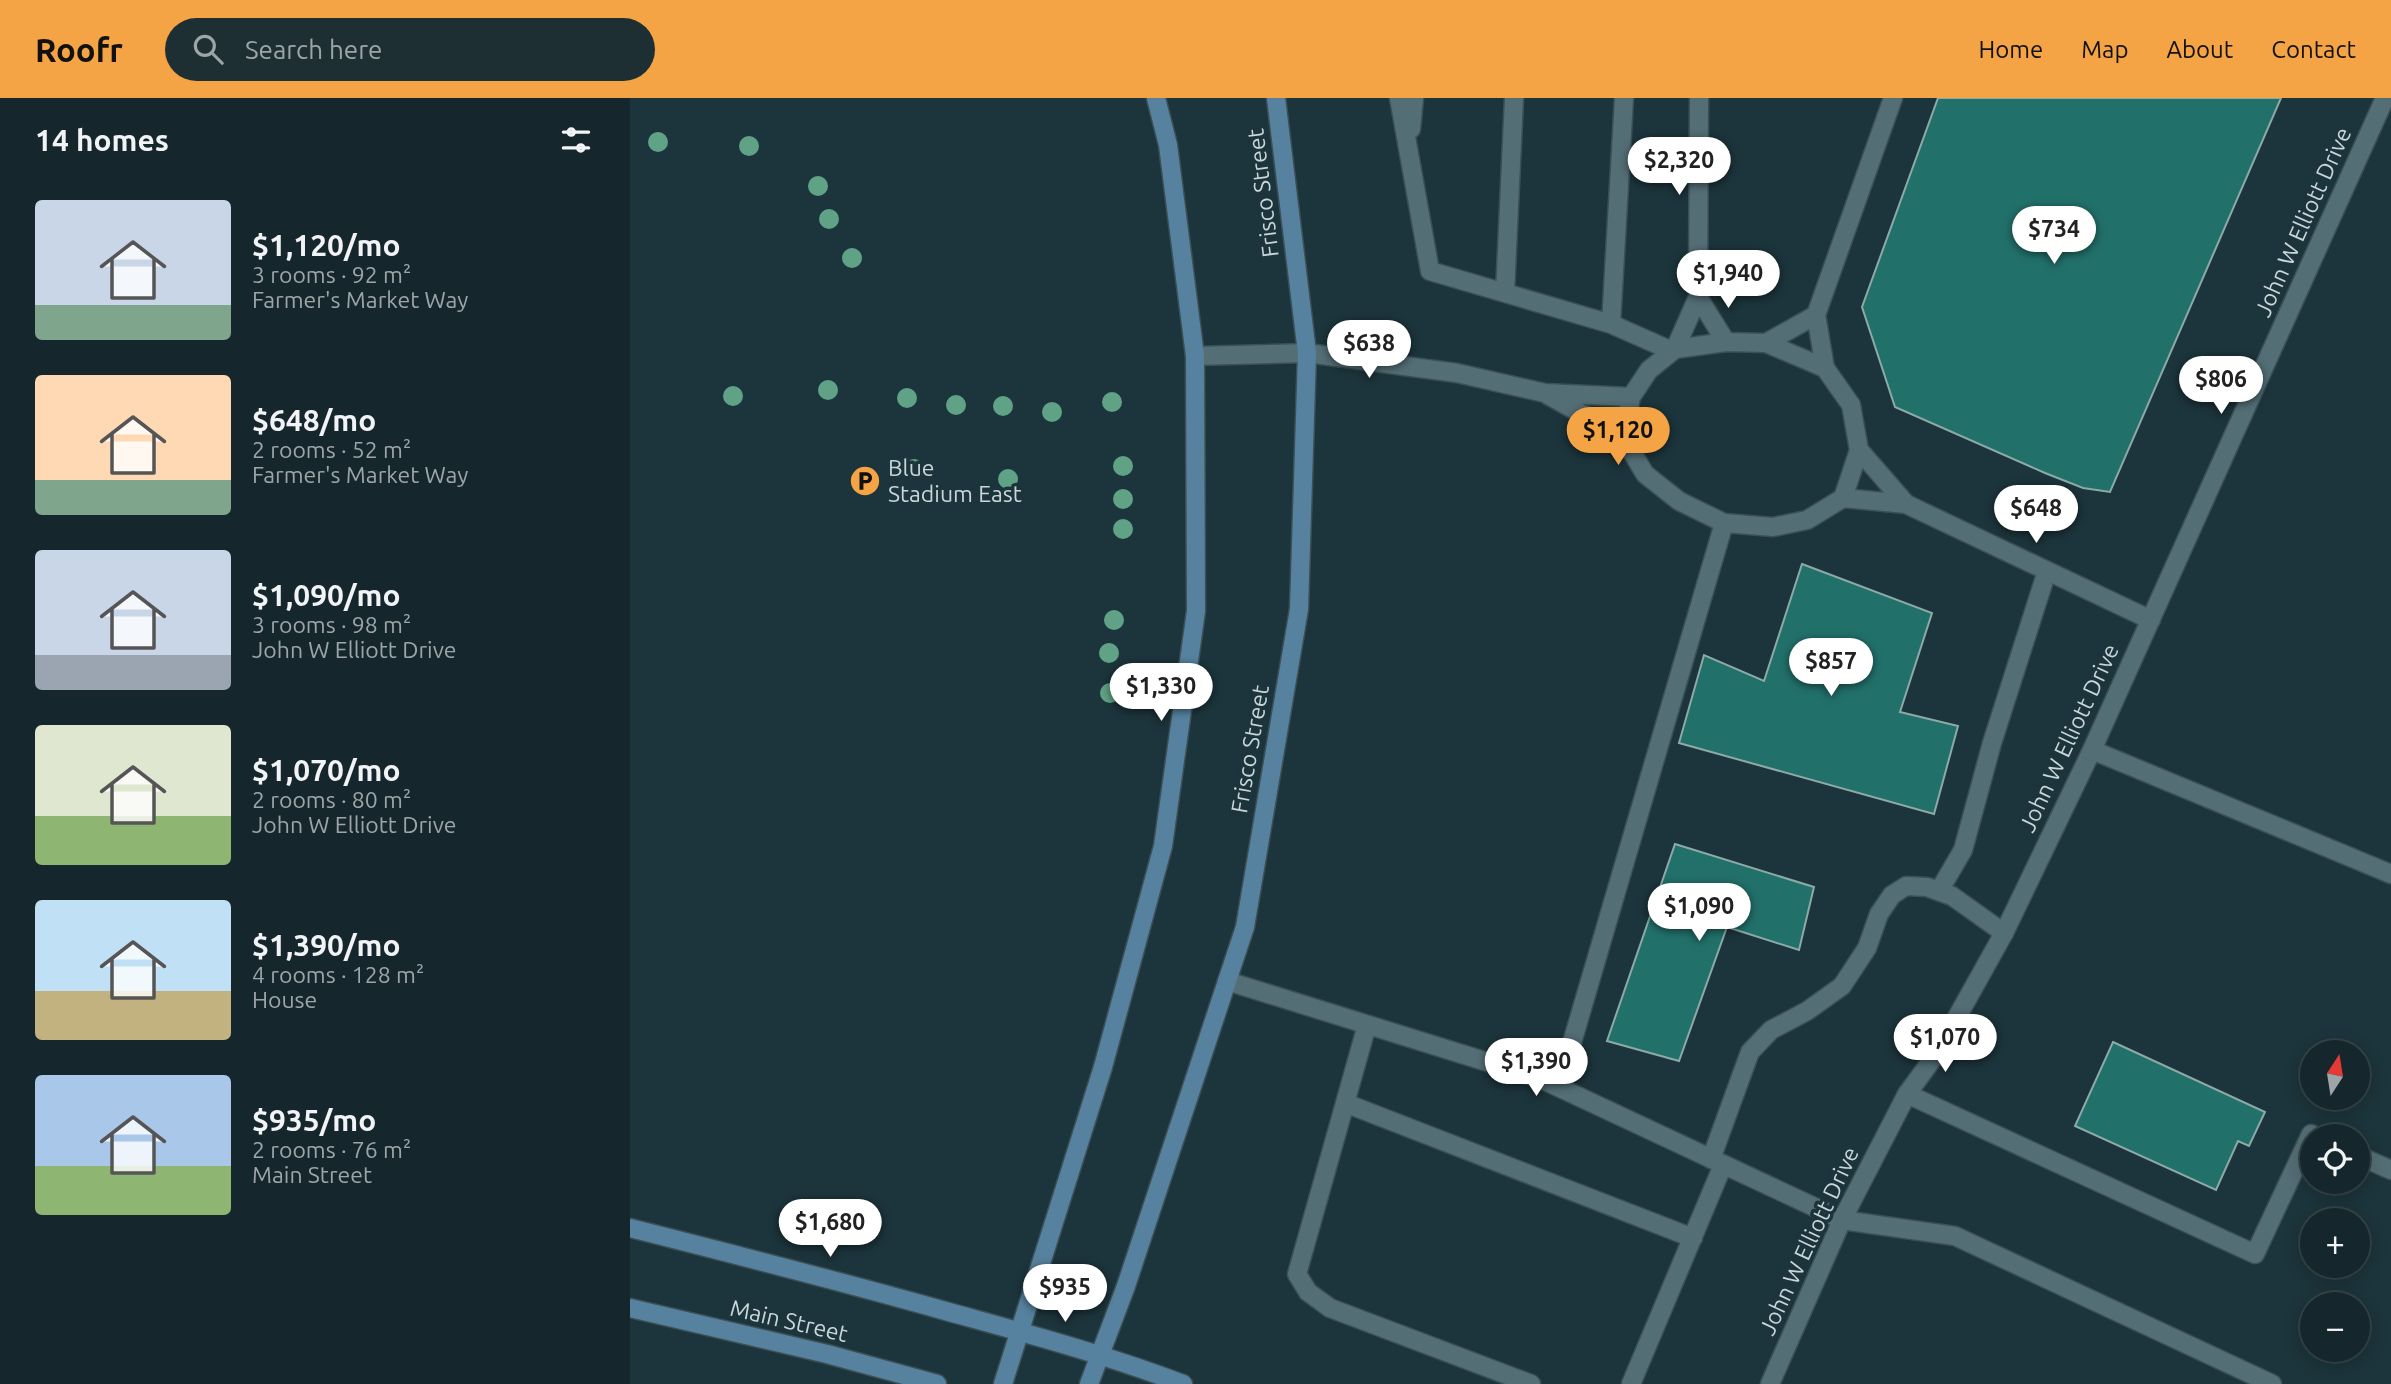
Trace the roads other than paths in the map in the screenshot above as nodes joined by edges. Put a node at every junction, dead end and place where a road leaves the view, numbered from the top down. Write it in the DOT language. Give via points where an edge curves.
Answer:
graph roads {
  1 [pos="1156,98"];
  2 [pos="1276,98"];
  3 [pos="1399,98"];
  4 [pos="1414,98"];
  5 [pos="1514,98"];
  6 [pos="1623,98"];
  7 [pos="1699,98"];
  8 [pos="1893,98"];
  9 [pos="2385,98"];
  10 [pos="1409,155"];
  11 [pos="1505,293"];
  12 [pos="1698,297"];
  13 [pos="1816,315"];
  14 [pos="1611,324"];
  15 [pos="1726,342"];
  16 [pos="1766,343"];
  17 [pos="1674,350"];
  18 [pos="1307,353"];
  19 [pos="1195,356"];
  20 [pos="1825,368"];
  21 [pos="1545,393"];
  22 [pos="1631,397"];
  23 [pos="1623,437"];
  24 [pos="1859,450"];
  25 [pos="1843,498"];
  26 [pos="1906,504"];
  27 [pos="1724,523"];
  28 [pos="2047,571"];
  29 [pos="2151,620"];
  30 [pos="2092,750"];
  31 [pos="2391,874"];
  32 [pos="1939,891"];
  33 [pos="2004,933"];
  34 [pos="1227,981"];
  35 [pos="1367,1025"];
  36 [pos="1559,1087"];
  37 [pos="1907,1094"];
  38 [pos="1345,1103"];
  39 [pos="2300,1158"];
  40 [pos="2370,1161"];
  41 [pos="1717,1162"];
  42 [pos="2391,1170"];
  43 [pos="1842,1220"];
  44 [pos="630,1228"];
  45 [pos="1693,1238"];
  46 [pos="630,1308"];
  47 [pos="1019,1331"];
  48 [pos="1100,1354"];
  49 [pos="937,1384"];
  50 [pos="1003,1384"];
  51 [pos="1088,1384"];
  52 [pos="1183,1384"];
  53 [pos="1531,1384"];
  54 [pos="1631,1384"];
  55 [pos="1770,1384"];
  56 [pos="2272,1384"];
  1 -- 19 [label="street" via="1168,145"];
  2 -- 18 [label="street, Frisco Street"];
  3 -- 10 [label="street"];
  4 -- 10 [label="street"];
  5 -- 11 [label="street"];
  6 -- 14 [label="street"];
  7 -- 12 [label="street"];
  8 -- 13 [label="street"];
  9 -- 29 [label="street, John W Elliott Drive"];
  10 -- 11 [label="street" via="1430,271"];
  11 -- 14 [label="street"];
  12 -- 15 [label="street"];
  12 -- 17 [label="street"];
  13 -- 16 [label="street"];
  13 -- 20 [label="street"];
  14 -- 17 [label="street"];
  15 -- 16 [label="street"];
  15 -- 17 [label="street"];
  16 -- 20 [label="street"];
  17 -- 22 [label="street" via="1649,370"];
  18 -- 19 [label="street"];
  18 -- 21 [label="street" via="1457,373"];
  18 -- 34 [label="street, Frisco Street" via="1299,609 1245,927"];
  19 -- 47 [label="street" via="1196,611 1163,846 1104,1067"];
  20 -- 24 [label="street" via="1851,405"];
  21 -- 22 [label="street"];
  21 -- 23 [label="street"];
  22 -- 23 [label="street"];
  23 -- 27 [label="street" via="1645,474 1679,501"];
  24 -- 25 [label="street"];
  24 -- 26 [label="street"];
  25 -- 26 [label="street"];
  25 -- 27 [label="street" via="1807,520 1773,527"];
  26 -- 28 [label="street"];
  27 -- 36 [label="street"];
  28 -- 29 [label="street"];
  28 -- 32 [label="street" via="1963,850"];
  29 -- 30 [label="street, John W Elliott Drive"];
  30 -- 31 [label="street"];
  30 -- 33 [label="street, John W Elliott Drive"];
  32 -- 33 [label="street"];
  32 -- 41 [label="street" via="1906,886 1892,895 1879,914 1867,948 1842,986 1807,1012 1771,1030 1750,1052"];
  33 -- 37 [label="street, John W Elliott Drive" via="1937,1053"];
  34 -- 35 [label="street"];
  34 -- 48 [label="street, Frisco Street"];
  35 -- 36 [label="street"];
  35 -- 38 [label="street"];
  36 -- 41 [label="street"];
  37 -- 39 [label="street" via="2255,1254"];
  37 -- 43 [label="street, John W Elliott Drive"];
  38 -- 45 [label="street"];
  38 -- 53 [label="street" via="1297,1275 1308,1292 1330,1308"];
  40 -- 42 [label="street"];
  41 -- 43 [label="street"];
  41 -- 45 [label="street"];
  43 -- 55 [label="street, John W Elliott Drive"];
  43 -- 56 [label="street" via="1955,1236"];
  44 -- 47 [label="street"];
  45 -- 54 [label="street"];
  46 -- 49 [label="street, Main Street"];
  47 -- 48 [label="street"];
  47 -- 50 [label="street"];
  48 -- 51 [label="street, Frisco Street"];
  48 -- 52 [label="street"];
}
